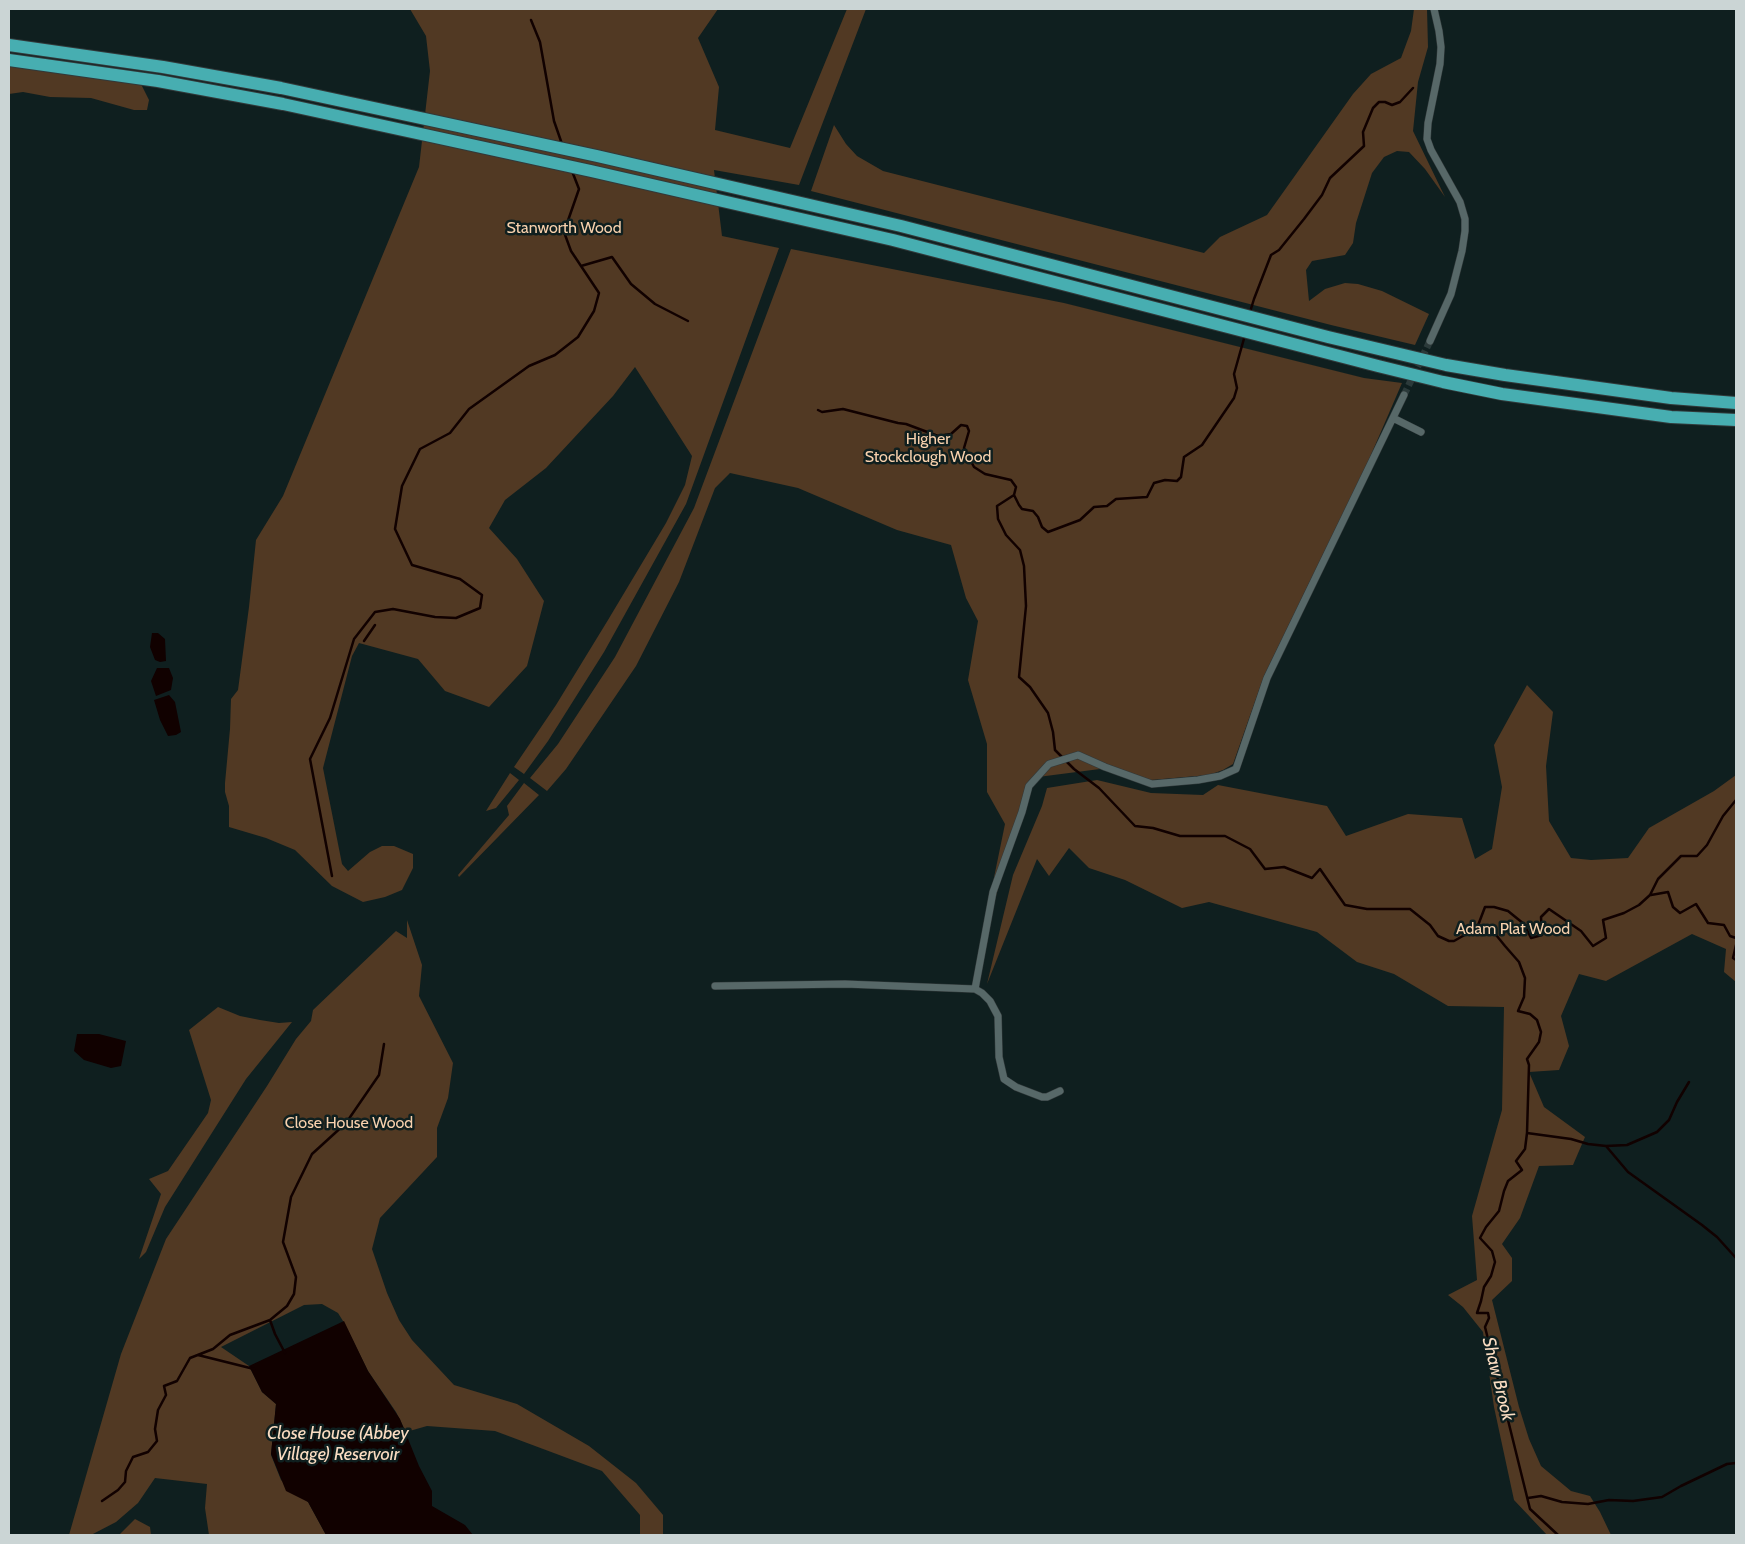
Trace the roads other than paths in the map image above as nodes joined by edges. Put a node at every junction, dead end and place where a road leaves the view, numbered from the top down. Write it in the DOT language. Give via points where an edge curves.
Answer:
graph roads {
  1 [pos="1434,9"];
  2 [pos="9,45"];
  3 [pos="9,60"];
  4 [pos="1430,341"];
  5 [pos="1404,395"];
  6 [pos="1736,403"];
  7 [pos="1394,418"];
  8 [pos="1736,420"];
  9 [pos="1421,432"];
  10 [pos="715,986"];
  11 [pos="975,989"];
  12 [pos="1060,1091"];
  1 -- 4 [label="street" via="1440,55 1427,139 1460,202 1465,231 1451,294"];
  2 -- 6 [label="highway" via="281,88 727,186 901,226 1446,365 1671,398"];
  3 -- 8 [label="highway" via="158,81 283,104 723,201 893,240 1378,366 1502,394 1671,417"];
  5 -- 7 [label="street"];
  7 -- 9 [label="street"];
  7 -- 11 [label="street" via="1267,678 1236,769 1198,780 1152,784 1078,755 1049,764 1028,786 993,892"];
  10 -- 11 [label="street" via="845,984"];
  11 -- 12 [label="street" via="990,1001 998,1016 999,1057 1004,1079 1042,1097"];
}
